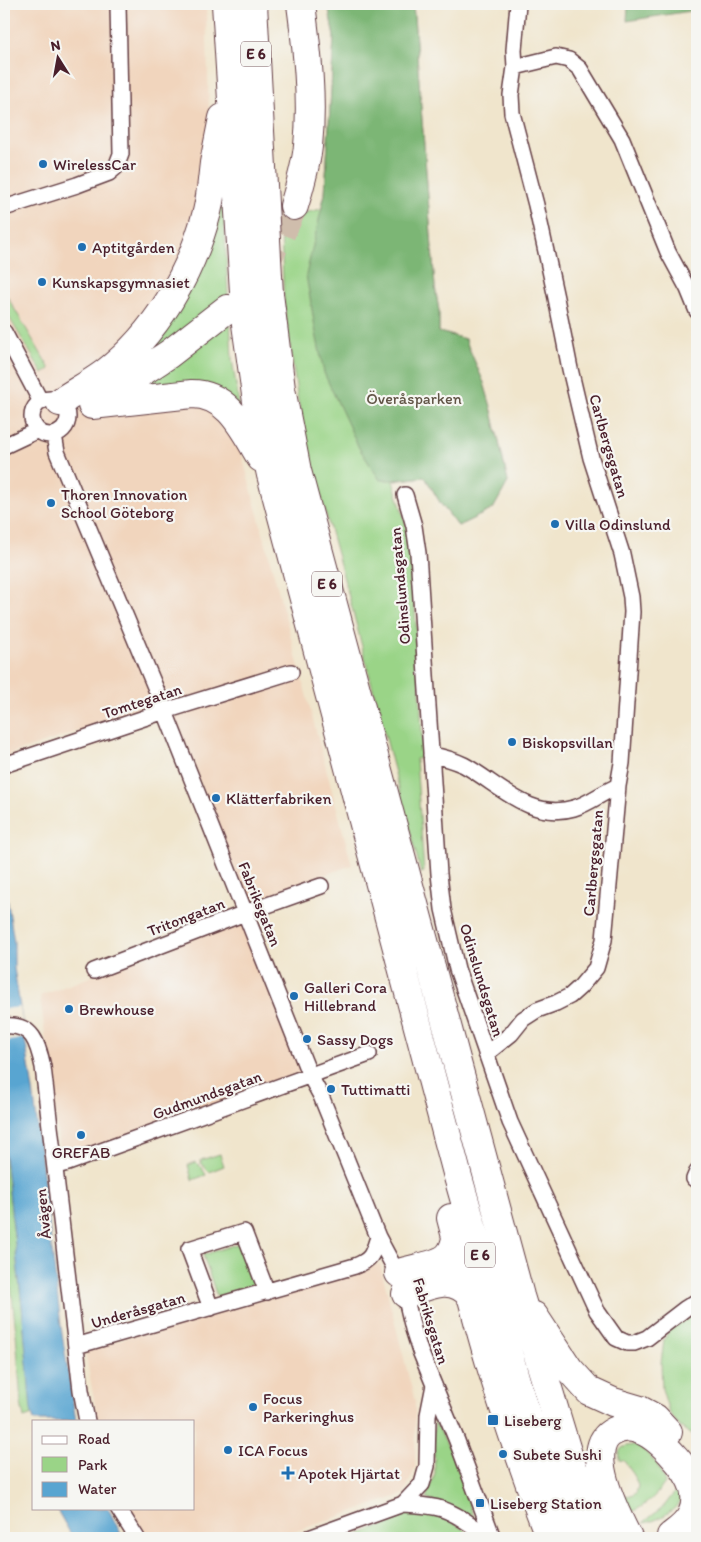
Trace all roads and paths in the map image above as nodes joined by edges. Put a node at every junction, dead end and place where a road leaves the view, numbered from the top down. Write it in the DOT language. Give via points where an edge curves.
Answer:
graph roads {
  1 [pos="118,4"];
  2 [pos="226,4"];
  3 [pos="253,4"];
  4 [pos="301,4"];
  5 [pos="518,4"];
  6 [pos="515,67"];
  7 [pos="230,87"];
  8 [pos="294,206"];
  9 [pos="4,208"];
  10 [pos="227,309"];
  11 [pos="697,311"];
  12 [pos="4,332"];
  13 [pos="92,404"];
  14 [pos="56,414"];
  15 [pos="38,430"];
  16 [pos="4,446"];
  17 [pos="271,475"];
  18 [pos="405,495"];
  19 [pos="291,672"];
  20 [pos="165,711"];
  21 [pos="431,755"];
  22 [pos="4,765"];
  23 [pos="618,786"];
  24 [pos="377,873"];
  25 [pos="321,886"];
  26 [pos="245,913"];
  27 [pos="94,971"];
  28 [pos="4,1026"];
  29 [pos="369,1054"];
  30 [pos="486,1054"];
  31 [pos="310,1076"];
  32 [pos="56,1166"];
  33 [pos="378,1237"];
  34 [pos="456,1238"];
  35 [pos="402,1284"];
  36 [pos="267,1292"];
  37 [pos="471,1296"];
  38 [pos="520,1296"];
  39 [pos="697,1301"];
  40 [pos="211,1308"];
  41 [pos="76,1346"];
  42 [pos="434,1385"];
  43 [pos="87,1420"];
  44 [pos="685,1463"];
  45 [pos="403,1504"];
  46 [pos="119,1510"];
  47 [pos="603,1525"];
  48 [pos="560,1536"];
  49 [pos="671,1536"];
  50 [pos="136,1538"];
  51 [pos="309,1538"];
  52 [pos="492,1538"];
  53 [pos="628,1538"];
  1 -- 9 [label="street" via="121,154 116,167 109,173 77,185"];
  2 -- 7 [label="highway, E 6"];
  3 -- 38 [label="highway, E 6" via="270,294 280,389 314,535"];
  4 -- 8 [label="highway" via="310,116 308,146"];
  5 -- 6 [label="street, Carlbergsgatan"];
  6 -- 11 [label="street" via="556,57 569,60 580,68 622,140 664,243"];
  6 -- 23 [label="street, Carlbergsgatan" via="512,113 536,205 589,449 622,554 631,597"];
  7 -- 14 [label="highway" via="207,210 190,262 179,284 152,326 124,357"];
  7 -- 17 [label="highway, E 6" via="246,324"];
  10 -- 13 [label="highway" via="169,354"];
  12 -- 14 [label="street, Fabriksgatan"];
  13 -- 14 [label="highway"];
  13 -- 17 [label="highway" via="192,394 212,397 222,402 243,427"];
  14 -- 15 [label="street" via="47,435"];
  14 -- 15 [label="street" via="34,408 33,424"];
  14 -- 20 [label="street, Fabriksgatan" via="57,452"];
  15 -- 16 [label="street"];
  17 -- 24 [label="highway, E 6"];
  18 -- 21 [label="street, Odinslundsgatan" via="418,553"];
  19 -- 20 [label="street, Tomtegatan"];
  20 -- 22 [label="street, Tomtegatan"];
  20 -- 26 [label="street, Fabriksgatan"];
  21 -- 23 [label="street" via="464,766 517,800 538,809 560,812 576,808"];
  21 -- 30 [label="street, Odinslundsgatan" via="443,909 457,969"];
  23 -- 30 [label="street, Carlbergsgatan" via="604,940 596,968 570,996 523,1019 511,1034"];
  24 -- 34 [label="highway" via="399,1023"];
  24 -- 48 [label="highway, E 6" via="458,1177"];
  25 -- 26 [label="street, Tritongatan"];
  26 -- 27 [label="street, Tritongatan"];
  26 -- 31 [label="street, Fabriksgatan"];
  28 -- 32 [label="street, Åvägen" via="25,1029 39,1047"];
  29 -- 31 [label="street, Gudmundsgatan"];
  30 -- 39 [label="street, Odinslundsgatan" via="510,1122 597,1311 616,1338 627,1343 647,1338"];
  31 -- 32 [label="street, Gudmundsgatan"];
  31 -- 33 [label="street, Fabriksgatan"];
  32 -- 41 [label="street, Åvägen"];
  33 -- 35 [label="street, Fabriksgatan"];
  33 -- 36 [label="street, Underåsgatan" via="373,1253 364,1263"];
  34 -- 35 [label="highway" via="448,1256"];
  34 -- 37 [label="highway"];
  35 -- 37 [label="highway" via="452,1282"];
  35 -- 42 [label="street, Fabriksgatan" via="413,1329"];
  36 -- 40 [label="street, Underåsgatan"];
  36 -- 40 [label="street, Underåsgatan" via="244,1232 189,1249"];
  37 -- 48 [label="highway" via="504,1408"];
  38 -- 44 [label="highway" via="569,1369 590,1391 655,1418"];
  38 -- 47 [label="highway, E 6" via="564,1445"];
  40 -- 41 [label="street, Underåsgatan"];
  41 -- 43 [label="street, Åvägen"];
  42 -- 45 [label="street, Fabriksgatan" via="428,1415 425,1478"];
  42 -- 52 [label="street, Fabriksgatan"];
  44 -- 47 [label="highway" via="638,1429 617,1429 609,1434 600,1456"];
  44 -- 49 [label="highway" via="695,1502 692,1516"];
  45 -- 51 [label="street, Fabriksgatan"];
  45 -- 52 [label="street, Fabriksgatan" via="443,1510"];
  46 -- 50 [label="street"];
  47 -- 53 [label="highway"];
}
